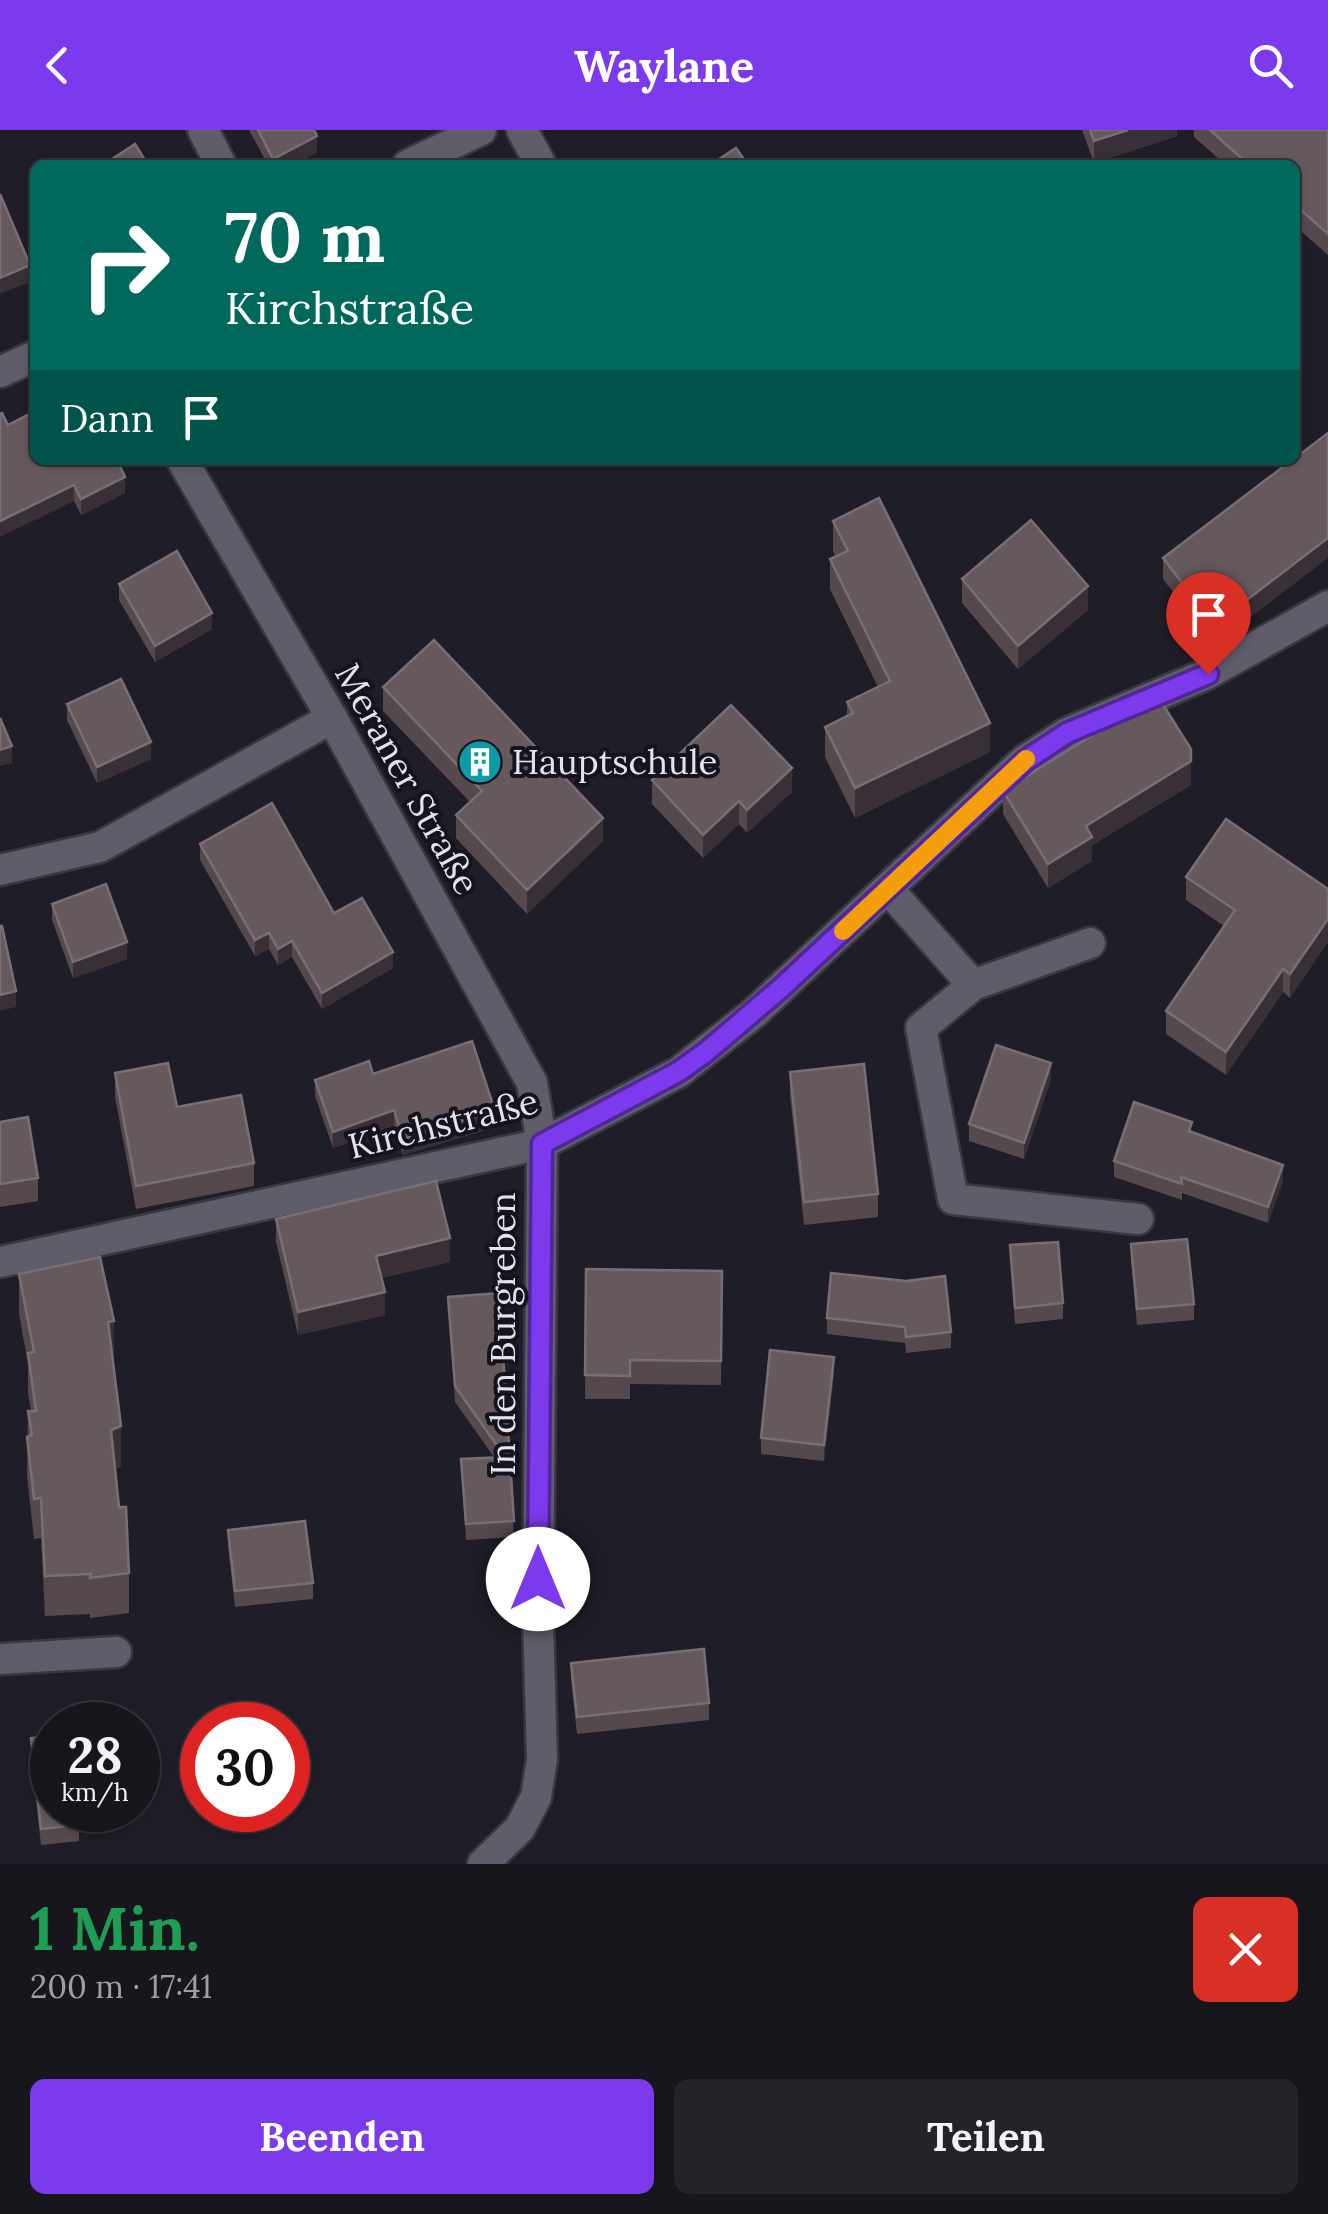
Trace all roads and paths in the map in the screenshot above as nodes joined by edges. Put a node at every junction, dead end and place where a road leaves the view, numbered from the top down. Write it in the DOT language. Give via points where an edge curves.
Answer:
graph roads {
  1 [pos="203,130"];
  2 [pos="481,130"];
  3 [pos="522,130"];
  4 [pos="218,160"];
  5 [pos="418,160"];
  6 [pos="537,160"];
  7 [pos="30,358"];
  8 [pos="0,372"];
  9 [pos="185,465"];
  10 [pos="1328,606"];
  11 [pos="332,718"];
  12 [pos="0,870"];
  13 [pos="888,889"];
  14 [pos="1090,944"];
  15 [pos="973,984"];
  16 [pos="542,1144"];
  17 [pos="1138,1219"];
  18 [pos="0,1262"];
  19 [pos="116,1652"];
  20 [pos="0,1659"];
  21 [pos="483,1864"];
  1 -- 4 [label="street"];
  2 -- 5 [label="street"];
  3 -- 6 [label="street"];
  7 -- 8 [label="street"];
  9 -- 11 [label="street, Meraner Straße"];
  10 -- 13 [label="street, Kirchstraße" via="1208,674 1067,733 1026,760"];
  11 -- 12 [label="street" via="100,847"];
  11 -- 16 [label="street, Meraner Straße" via="532,1083"];
  13 -- 15 [label="street"];
  13 -- 16 [label="street, Kirchstraße" via="706,1052"];
  14 -- 15 [label="street"];
  15 -- 17 [label="street" via="921,1028 954,1198"];
  16 -- 18 [label="street, Kirchstraße"];
  16 -- 21 [label="street, In den Burgreben" via="542,1759 536,1797 520,1828"];
  19 -- 20 [label="street"];
}
